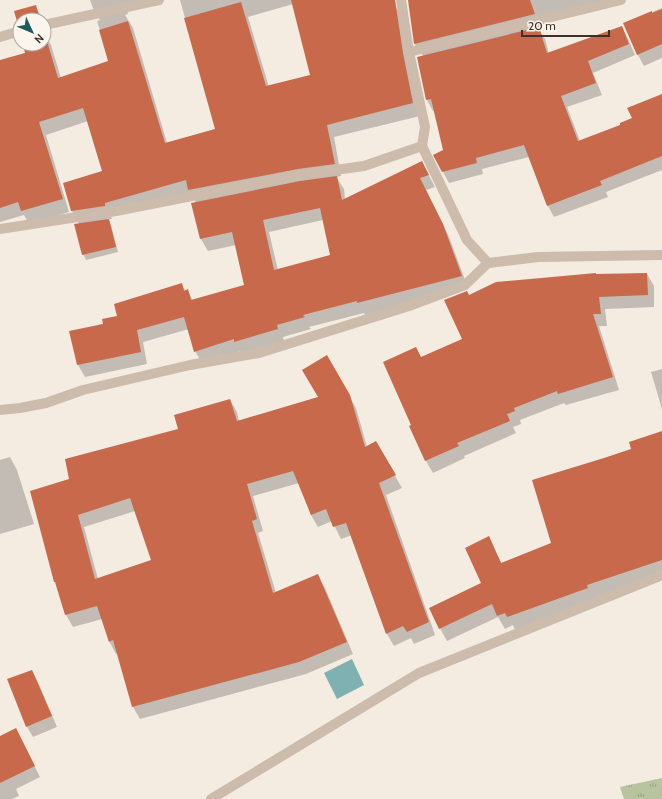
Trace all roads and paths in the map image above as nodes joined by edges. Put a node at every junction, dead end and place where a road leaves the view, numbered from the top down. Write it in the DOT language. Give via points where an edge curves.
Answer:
graph roads {
  1 [pos="159,0"];
  2 [pos="401,0"];
  3 [pos="621,0"];
  4 [pos="52,23"];
  5 [pos="12,33"];
  6 [pos="0,36"];
  7 [pos="409,52"];
  8 [pos="422,146"];
  9 [pos="0,229"];
  10 [pos="662,255"];
  11 [pos="488,263"];
  12 [pos="0,410"];
  13 [pos="662,575"];
  14 [pos="211,799"];
  1 -- 4 [label="street"];
  2 -- 7 [label="street"];
  3 -- 7 [label="street"];
  5 -- 6 [label="street"];
  7 -- 8 [label="street" via="425,127"];
  8 -- 9 [label="street" via="364,166 298,174 116,211"];
  8 -- 11 [label="street" via="467,240"];
  10 -- 11 [label="street" via="538,257"];
  11 -- 12 [label="street" via="465,285 409,306 259,353 190,365 83,390 46,403"];
  13 -- 14 [label="street" via="419,673"];
}
